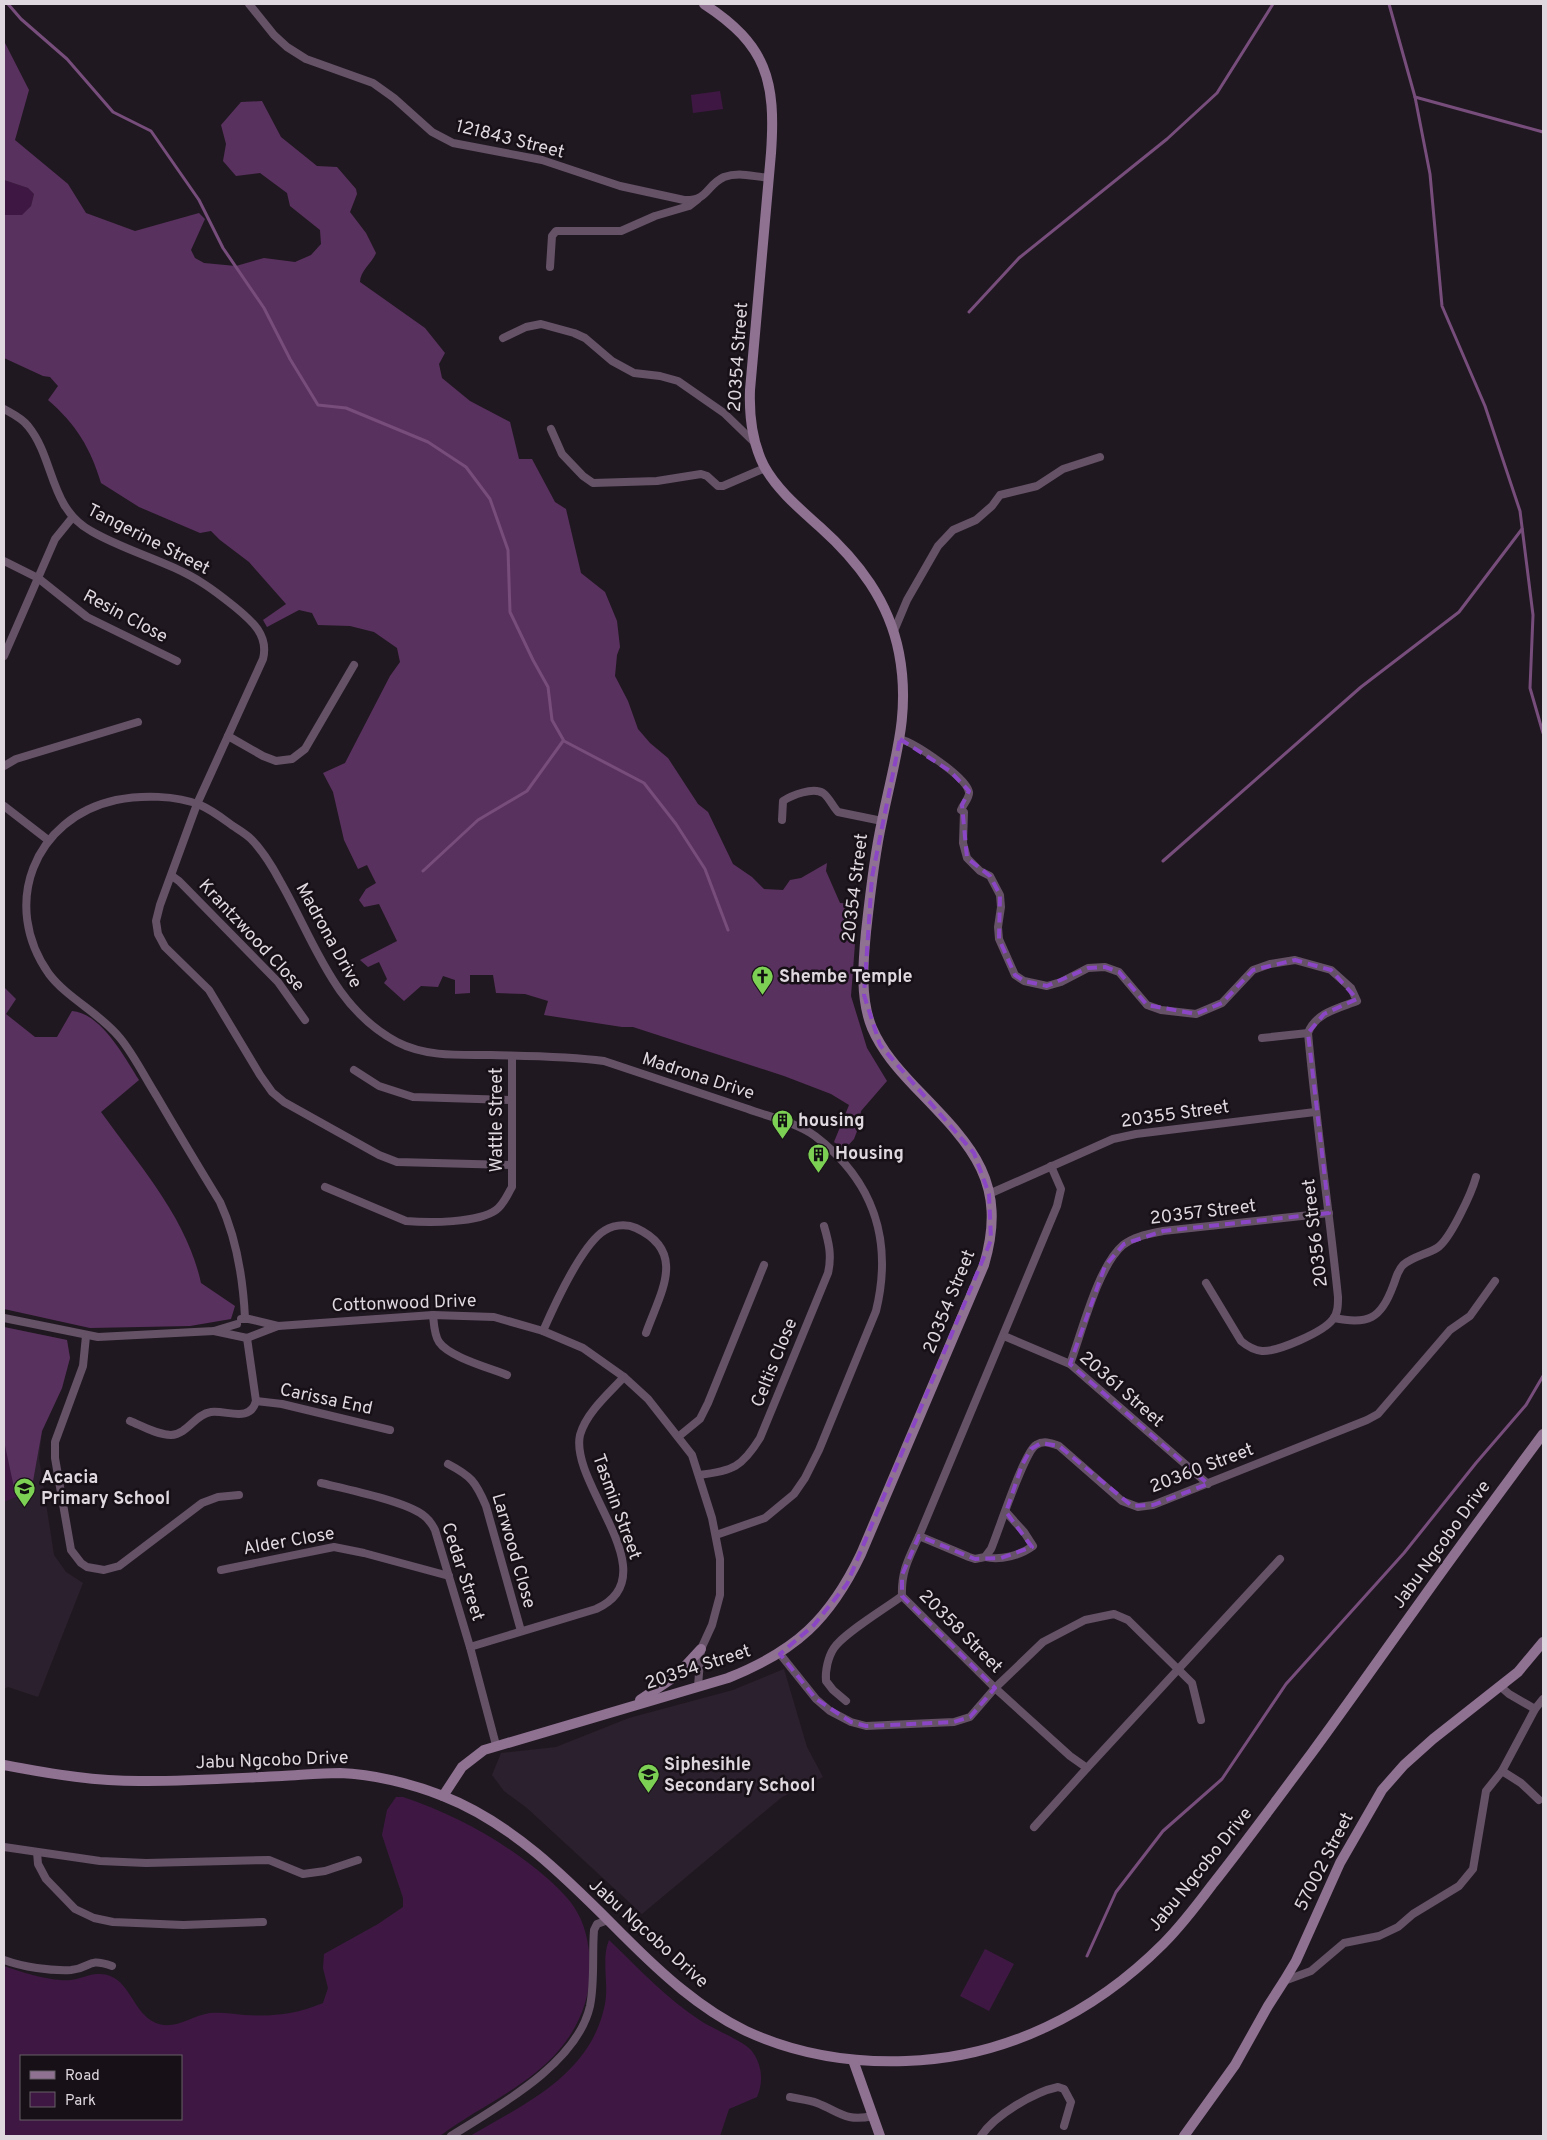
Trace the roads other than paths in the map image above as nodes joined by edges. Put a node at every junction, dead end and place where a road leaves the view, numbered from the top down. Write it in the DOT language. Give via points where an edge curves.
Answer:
graph roads {
  1 [pos="249,4"];
  2 [pos="704,4"];
  3 [pos="768,178"];
  4 [pos="700,198"];
  5 [pos="550,267"];
  6 [pos="503,338"];
  7 [pos="4,408"];
  8 [pos="551,429"];
  9 [pos="756,444"];
  10 [pos="1100,458"];
  11 [pos="765,468"];
  12 [pos="72,518"];
  13 [pos="4,560"];
  14 [pos="38,578"];
  15 [pos="894,631"];
  16 [pos="4,656"];
  17 [pos="177,661"];
  18 [pos="354,665"];
  19 [pos="138,722"];
  20 [pos="228,736"];
  21 [pos="900,739"];
  22 [pos="4,766"];
  23 [pos="197,804"];
  24 [pos="4,806"];
  25 [pos="782,820"];
  26 [pos="882,821"];
  27 [pos="48,840"];
  28 [pos="172,876"];
  29 [pos="304,1020"];
  30 [pos="1308,1033"];
  31 [pos="1262,1038"];
  32 [pos="512,1056"];
  33 [pos="354,1070"];
  34 [pos="511,1100"];
  35 [pos="1315,1112"];
  36 [pos="512,1164"];
  37 [pos="1051,1166"];
  38 [pos="1476,1177"];
  39 [pos="325,1187"];
  40 [pos="990,1194"];
  41 [pos="1330,1213"];
  42 [pos="824,1226"];
  43 [pos="764,1265"];
  44 [pos="1495,1281"];
  45 [pos="1206,1284"];
  46 [pos="433,1315"];
  47 [pos="4,1318"];
  48 [pos="1334,1318"];
  49 [pos="249,1320"];
  50 [pos="237,1324"];
  51 [pos="278,1326"];
  52 [pos="214,1331"];
  53 [pos="543,1331"];
  54 [pos="646,1332"];
  55 [pos="86,1336"];
  56 [pos="247,1336"];
  57 [pos="1004,1336"];
  58 [pos="1070,1364"];
  59 [pos="507,1375"];
  60 [pos="624,1377"];
  61 [pos="256,1401"];
  62 [pos="130,1421"];
  63 [pos="390,1430"];
  64 [pos="1543,1434"];
  65 [pos="678,1437"];
  66 [pos="448,1464"];
  67 [pos="699,1475"];
  68 [pos="321,1483"];
  69 [pos="1208,1484"];
  70 [pos="239,1495"];
  71 [pos="1006,1512"];
  72 [pos="716,1535"];
  73 [pos="919,1536"];
  74 [pos="985,1557"];
  75 [pos="1280,1559"];
  76 [pos="221,1570"];
  77 [pos="449,1576"];
  78 [pos="902,1596"];
  79 [pos="521,1631"];
  80 [pos="1543,1642"];
  81 [pos="470,1647"];
  82 [pos="702,1648"];
  83 [pos="780,1654"];
  84 [pos="1178,1669"];
  85 [pos="698,1686"];
  86 [pos="1501,1687"];
  87 [pos="995,1688"];
  88 [pos="1543,1699"];
  89 [pos="846,1701"];
  90 [pos="626,1708"];
  91 [pos="1535,1709"];
  92 [pos="1201,1720"];
  93 [pos="496,1745"];
  94 [pos="4,1765"];
  95 [pos="1087,1768"];
  96 [pos="1502,1771"];
  97 [pos="443,1796"];
  98 [pos="1540,1800"];
  99 [pos="1034,1827"];
  100 [pos="4,1847"];
  101 [pos="36,1852"];
  102 [pos="358,1860"];
  103 [pos="608,1920"];
  104 [pos="263,1922"];
  105 [pos="4,1960"];
  106 [pos="112,1966"];
  107 [pos="1284,1981"];
  108 [pos="852,2060"];
  109 [pos="790,2097"];
  110 [pos="872,2116"];
  111 [pos="1064,2126"];
  112 [pos="878,2135"];
  113 [pos="451,2136"];
  114 [pos="981,2136"];
  115 [pos="1184,2136"];
  1 -- 4 [label="street, 121843 Street" via="287,47 313,62 373,83 432,132 453,143 542,160 620,186 684,200"];
  2 -- 3 [label="street, 20354 Street" via="745,37 767,77 774,115"];
  3 -- 4 [label="street" via="739,174 722,178"];
  3 -- 9 [label="street, 20354 Street" via="750,390 749,418"];
  4 -- 5 [label="street" via="689,206 621,232 556,231 552,236"];
  6 -- 9 [label="street" via="541,324 586,338 612,361 634,373 678,381 724,413"];
  7 -- 12 [label="street, Tangerine Street" via="20,418 34,434"];
  8 -- 11 [label="street" via="562,454 592,483 657,481 700,474 722,486"];
  9 -- 11 [label="street, 20354 Street"];
  10 -- 15 [label="street" via="1063,469 1026,490 1000,495 976,520 953,530 938,546 907,600"];
  11 -- 15 [label="street, 20354 Street" via="797,506 857,565 874,588"];
  12 -- 14 [label="street" via="55,539"];
  12 -- 20 [label="street, Tangerine Street" via="92,532 204,584 258,628 264,642 263,659"];
  13 -- 14 [label="street, Resin Close"];
  14 -- 16 [label="street"];
  14 -- 17 [label="street, Resin Close" via="87,617"];
  15 -- 21 [label="street, 20354 Street" via="903,677"];
  18 -- 20 [label="street" via="306,749 292,759 276,760 263,756"];
  19 -- 22 [label="street"];
  20 -- 23 [label="street, Tangerine Street"];
  21 -- 26 [label="street, 20354 Street"];
  21 -- 30 [label="street" via="950,771 969,791 961,810 965,818 963,843 967,858 990,876 1000,895 999,939 1015,976 1047,986 1088,968 1105,968 1120,972 1147,1006 1190,1015 1208,1011 1222,1003 1253,970 1294,960 1331,970 1351,988 1357,1000 1324,1014 1312,1024"];
  23 -- 27 [label="street, Madrona Drive" via="160,797 107,802 74,816"];
  23 -- 28 [label="street, Tangerine Street"];
  23 -- 32 [label="street, Madrona Drive" via="251,839 268,860 336,988 359,1014 381,1032 401,1044 426,1052"];
  24 -- 27 [label="street"];
  25 -- 26 [label="street" via="783,801 817,791 825,795 838,812"];
  26 -- 40 [label="street, 20354 Street" via="865,946 867,1012 880,1045 974,1153"];
  27 -- 49 [label="street, Madrona Drive" via="34,860 25,890 25,921 33,948 51,977 120,1038 220,1202 238,1253"];
  28 -- 29 [label="street, Krantzwood Close" via="278,982"];
  28 -- 36 [label="street, Tangerine Street" via="156,921 161,940 209,990 272,1092 284,1102 397,1162"];
  30 -- 31 [label="street"];
  30 -- 35 [label="street, 20356 Street"];
  32 -- 34 [label="street, Wattle Street"];
  32 -- 72 [label="street, Madrona Drive" via="604,1061 785,1122 814,1135 854,1174 866,1194 881,1239 881,1289 876,1311 819,1450 800,1486 781,1506 764,1518"];
  33 -- 34 [label="street" via="379,1086 413,1097"];
  34 -- 36 [label="street, Wattle Street"];
  35 -- 37 [label="street, 20355 Street" via="1136,1134 1113,1139"];
  35 -- 41 [label="street, 20356 Street"];
  36 -- 39 [label="street, Wattle Street" via="512,1187 504,1202 487,1215 476,1218 406,1221"];
  37 -- 40 [label="street, 20355 Street"];
  37 -- 57 [label="street, 20358 Street" via="1061,1189 1058,1206"];
  38 -- 48 [label="street" via="1471,1194 1445,1240 1439,1247 1402,1267 1390,1295 1376,1316 1362,1321"];
  40 -- 83 [label="street, 20354 Street" via="991,1240 984,1266 861,1554 833,1605"];
  41 -- 48 [label="street, 20356 Street" via="1338,1297"];
  41 -- 58 [label="street, 20357 Street" via="1163,1231 1124,1244 1105,1266"];
  42 -- 67 [label="street, Celtis Close" via="830,1243 828,1273 760,1438 749,1456 733,1468"];
  43 -- 65 [label="street" via="708,1403 693,1426"];
  44 -- 69 [label="street, 20360 Street" via="1470,1316 1450,1330 1378,1414"];
  45 -- 48 [label="street" via="1241,1341 1255,1350 1271,1350 1309,1336"];
  46 -- 51 [label="street, Cottonwood Drive"];
  46 -- 53 [label="street, Cottonwood Drive" via="494,1317"];
  46 -- 59 [label="street" via="436,1336 443,1347"];
  47 -- 55 [label="street"];
  49 -- 50 [label="street"];
  49 -- 51 [label="street, Cottonwood Drive"];
  49 -- 56 [label="street, Madrona Drive" via="256,1327"];
  50 -- 52 [label="street"];
  50 -- 56 [label="street" via="236,1329"];
  51 -- 56 [label="street, Cottonwood Drive"];
  52 -- 55 [label="street"];
  52 -- 56 [label="street"];
  53 -- 54 [label="street" via="561,1292 592,1241 602,1232 624,1225 637,1228 656,1240 667,1259 665,1278"];
  53 -- 60 [label="street, Cottonwood Drive" via="583,1348"];
  55 -- 70 [label="street" via="83,1366 55,1442 69,1546 81,1563 96,1570 119,1566 202,1503"];
  56 -- 61 [label="street"];
  57 -- 58 [label="street, 20361 Street"];
  57 -- 73 [label="street, 20358 Street"];
  58 -- 69 [label="street, 20361 Street"];
  60 -- 65 [label="street, Cottonwood Drive" via="648,1399"];
  60 -- 79 [label="street, Tasmin Street" via="585,1422 579,1447 622,1557 624,1575 621,1588 615,1598 596,1609"];
  61 -- 62 [label="street" via="243,1414 207,1413 173,1435 158,1433"];
  61 -- 63 [label="street, Carissa End" via="282,1404"];
  64 -- 108 [label="street, Jabu Ngcobo Drive" via="1224,1870 1157,1950 1066,2019 1004,2045 971,2054 924,2060"];
  65 -- 67 [label="street, Cottonwood Drive" via="692,1456"];
  66 -- 79 [label="street, Larwood Close" via="466,1473 478,1487"];
  67 -- 72 [label="street, Cottonwood Drive"];
  68 -- 77 [label="street, Cedar Street" via="410,1507 425,1516 435,1530"];
  69 -- 71 [label="street, 20360 Street" via="1153,1505 1132,1506 1122,1502 1059,1446 1041,1443 1031,1449 1022,1465"];
  71 -- 74 [label="street, 20360 Street"];
  71 -- 74 [label="street" via="1033,1546 1001,1558"];
  72 -- 82 [label="street, Cottonwood Drive" via="720,1595"];
  73 -- 74 [label="street" via="975,1559"];
  73 -- 78 [label="street, 20358 Street" via="902,1575"];
  75 -- 84 [label="street"];
  76 -- 77 [label="street, Alder Close" via="334,1547"];
  77 -- 81 [label="street, Cedar Street"];
  78 -- 87 [label="street, 20358 Street"];
  78 -- 89 [label="street" via="835,1646 827,1666 827,1683"];
  79 -- 81 [label="street, Tasmin Street"];
  80 -- 86 [label="street, 57002 Street"];
  81 -- 93 [label="street, Cedar Street"];
  82 -- 85 [label="street, Cottonwood Drive"];
  82 -- 90 [label="street" via="677,1675"];
  83 -- 85 [label="street, 20354 Street" via="728,1678"];
  83 -- 87 [label="street" via="816,1699 830,1711 866,1726 963,1720 979,1708"];
  84 -- 87 [label="street" via="1128,1620 1114,1614 1085,1620 1044,1642"];
  84 -- 92 [label="street" via="1192,1683"];
  84 -- 95 [label="street"];
  85 -- 90 [label="street, 20354 Street"];
  86 -- 91 [label="street"];
  86 -- 107 [label="street, 57002 Street" via="1427,1744 1382,1790 1340,1863"];
  87 -- 95 [label="street, 20358 Street"];
  88 -- 91 [label="street"];
  90 -- 93 [label="street"];
  91 -- 96 [label="street"];
  93 -- 97 [label="street" via="474,1755"];
  94 -- 97 [label="street, Jabu Ngcobo Drive" via="92,1778 143,1781 338,1773 374,1777"];
  95 -- 99 [label="street"];
  96 -- 98 [label="street"];
  96 -- 107 [label="street" via="1486,1791 1473,1869 1459,1886 1398,1927 1379,1936 1344,1943 1311,1971"];
  97 -- 103 [label="street, Jabu Ngcobo Drive" via="521,1841"];
  100 -- 101 [label="street"];
  101 -- 102 [label="street" via="100,1861 146,1863 270,1860 312,1875"];
  101 -- 104 [label="street" via="46,1879 75,1909 94,1918 182,1925"];
  103 -- 108 [label="street, Jabu Ngcobo Drive" via="658,1969 706,2008 737,2027 789,2047"];
  103 -- 113 [label="street" via="597,1924 594,1930 593,1988 589,2009 571,2043 519,2094"];
  105 -- 106 [label="street" via="58,1970 77,1969 95,1961"];
  107 -- 115 [label="street, 57002 Street" via="1235,2065"];
  108 -- 110 [label="street"];
  109 -- 110 [label="street" via="817,2103 843,2116 859,2119"];
  110 -- 112 [label="street"];
  111 -- 114 [label="street" via="1071,2102 1058,2086 998,2118"];
}
